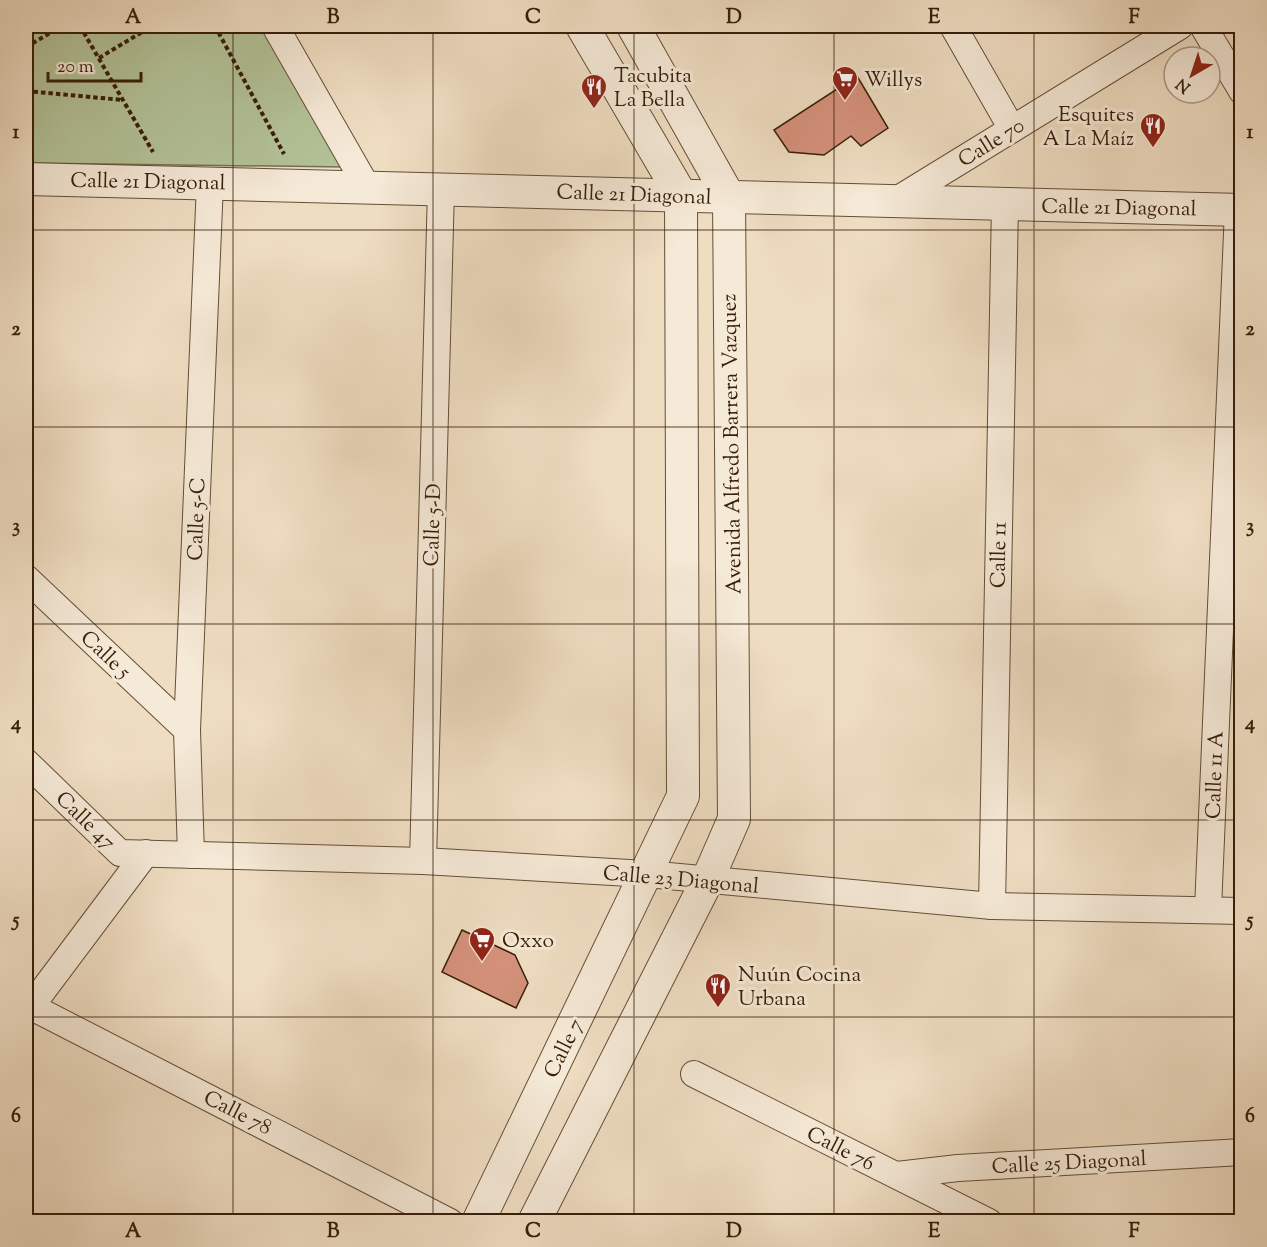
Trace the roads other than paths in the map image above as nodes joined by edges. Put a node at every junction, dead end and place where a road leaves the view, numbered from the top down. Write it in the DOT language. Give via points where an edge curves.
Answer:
graph roads {
  1 [pos="275,26"];
  2 [pos="582,26"];
  3 [pos="633,26"];
  4 [pos="953,26"];
  5 [pos="1180,26"];
  6 [pos="1203,26"];
  7 [pos="1242,91"];
  8 [pos="1012,129"];
  9 [pos="26,179"];
  10 [pos="210,183"];
  11 [pos="367,187"];
  12 [pos="441,189"];
  13 [pos="681,195"];
  14 [pos="729,197"];
  15 [pos="895,201"];
  16 [pos="1005,204"];
  17 [pos="1240,210"];
  18 [pos="26,578"];
  19 [pos="187,730"];
  20 [pos="26,762"];
  21 [pos="120,853"];
  22 [pos="146,853"];
  23 [pos="191,855"];
  24 [pos="423,861"];
  25 [pos="647,874"];
  26 [pos="707,881"];
  27 [pos="992,906"];
  28 [pos="1208,909"];
  29 [pos="1242,911"];
  30 [pos="27,1007"];
  31 [pos="694,1074"];
  32 [pos="1242,1152"];
  33 [pos="897,1175"];
  34 [pos="450,1221"];
  35 [pos="478,1221"];
  36 [pos="534,1221"];
  37 [pos="989,1221"];
  1 -- 11 [label="street"];
  2 -- 13 [label="street"];
  3 -- 14 [label="street, Avenida Alfredo Barrera Vazquez"];
  4 -- 8 [label="street"];
  5 -- 8 [label="street, Calle 70"];
  6 -- 7 [label="street"];
  8 -- 15 [label="street, Calle 70"];
  9 -- 10 [label="street, Calle 21 Diagonal"];
  10 -- 11 [label="street, Calle 21 Diagonal"];
  10 -- 19 [label="street, Calle 5-C"];
  11 -- 12 [label="street, Calle 21 Diagonal"];
  12 -- 13 [label="street, Calle 21 Diagonal"];
  12 -- 24 [label="street, Calle 5-D"];
  13 -- 14 [label="street, Calle 21 Diagonal"];
  13 -- 25 [label="street" via="683,796"];
  14 -- 15 [label="street, Calle 21 Diagonal"];
  14 -- 26 [label="street, Avenida Alfredo Barrera Vazquez" via="734,819"];
  15 -- 16 [label="street, Calle 21 Diagonal"];
  16 -- 17 [label="street, Calle 21 Diagonal"];
  16 -- 27 [label="street, Calle 11"];
  17 -- 28 [label="street, Calle 11 A"];
  18 -- 19 [label="street, Calle 5"];
  19 -- 23 [label="street, Calle 5-C"];
  20 -- 21 [label="street, Calle 47"];
  21 -- 22 [label="street, Calle 23 Diagonal"];
  22 -- 23 [label="street, Calle 23 Diagonal"];
  22 -- 30 [label="street"];
  23 -- 24 [label="street, Calle 23 Diagonal"];
  24 -- 25 [label="street, Calle 23 Diagonal"];
  25 -- 26 [label="street, Calle 23 Diagonal"];
  25 -- 35 [label="street, Calle 7"];
  26 -- 27 [label="street, Calle 23 Diagonal"];
  26 -- 36 [label="street"];
  27 -- 28 [label="street, Calle 23 Diagonal"];
  28 -- 29 [label="street, Calle 23 Diagonal"];
  30 -- 34 [label="street, Calle 78"];
  31 -- 33 [label="street, Calle 76"];
  32 -- 33 [label="street, Calle 25 Diagonal"];
  33 -- 37 [label="street, Calle 76"];
}
